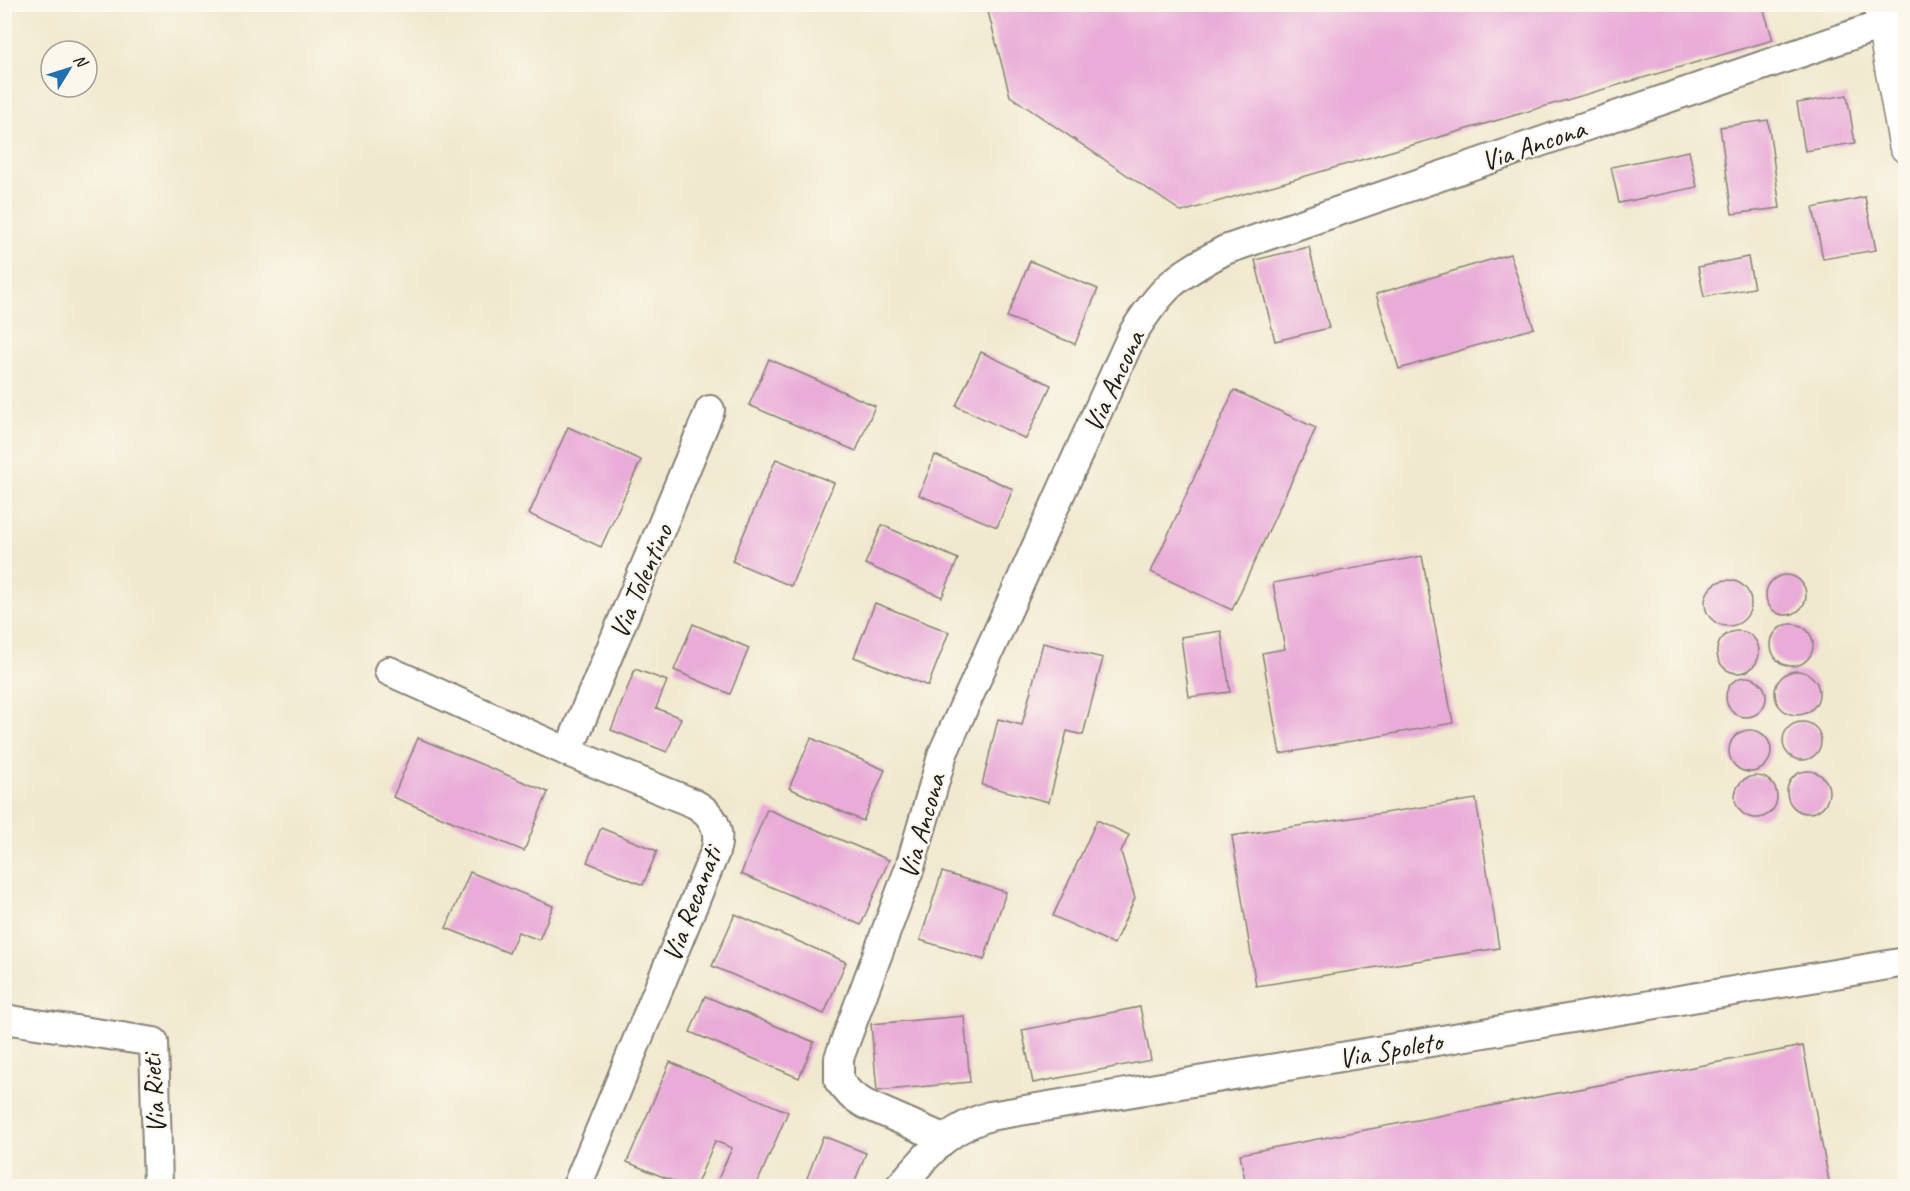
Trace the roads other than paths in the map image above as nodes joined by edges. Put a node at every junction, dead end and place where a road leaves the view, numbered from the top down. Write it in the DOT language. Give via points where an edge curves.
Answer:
graph roads {
  1 [pos="1882,14"];
  2 [pos="1899,71"];
  3 [pos="1905,146"];
  4 [pos="710,410"];
  5 [pos="389,671"];
  6 [pos="568,752"];
  7 [pos="1905,962"];
  8 [pos="4,1019"];
  9 [pos="943,1138"];
  10 [pos="158,1186"];
  11 [pos="577,1186"];
  12 [pos="900,1186"];
  1 -- 2 [label="street"];
  1 -- 9 [label="street, Via Ancona" via="1225,250 1169,283 1133,333 943,753 910,867 838,1058 839,1081 850,1095"];
  2 -- 3 [label="street"];
  4 -- 6 [label="street, Via Tolentino"];
  5 -- 6 [label="street, Via Recanati"];
  6 -- 11 [label="street, Via Recanati" via="701,807 718,833 715,852"];
  7 -- 9 [label="street, Via Spoleto" via="990,1116"];
  8 -- 10 [label="street, Via Rieti" via="154,1042"];
  9 -- 12 [label="street, Via Spoleto"];
}
